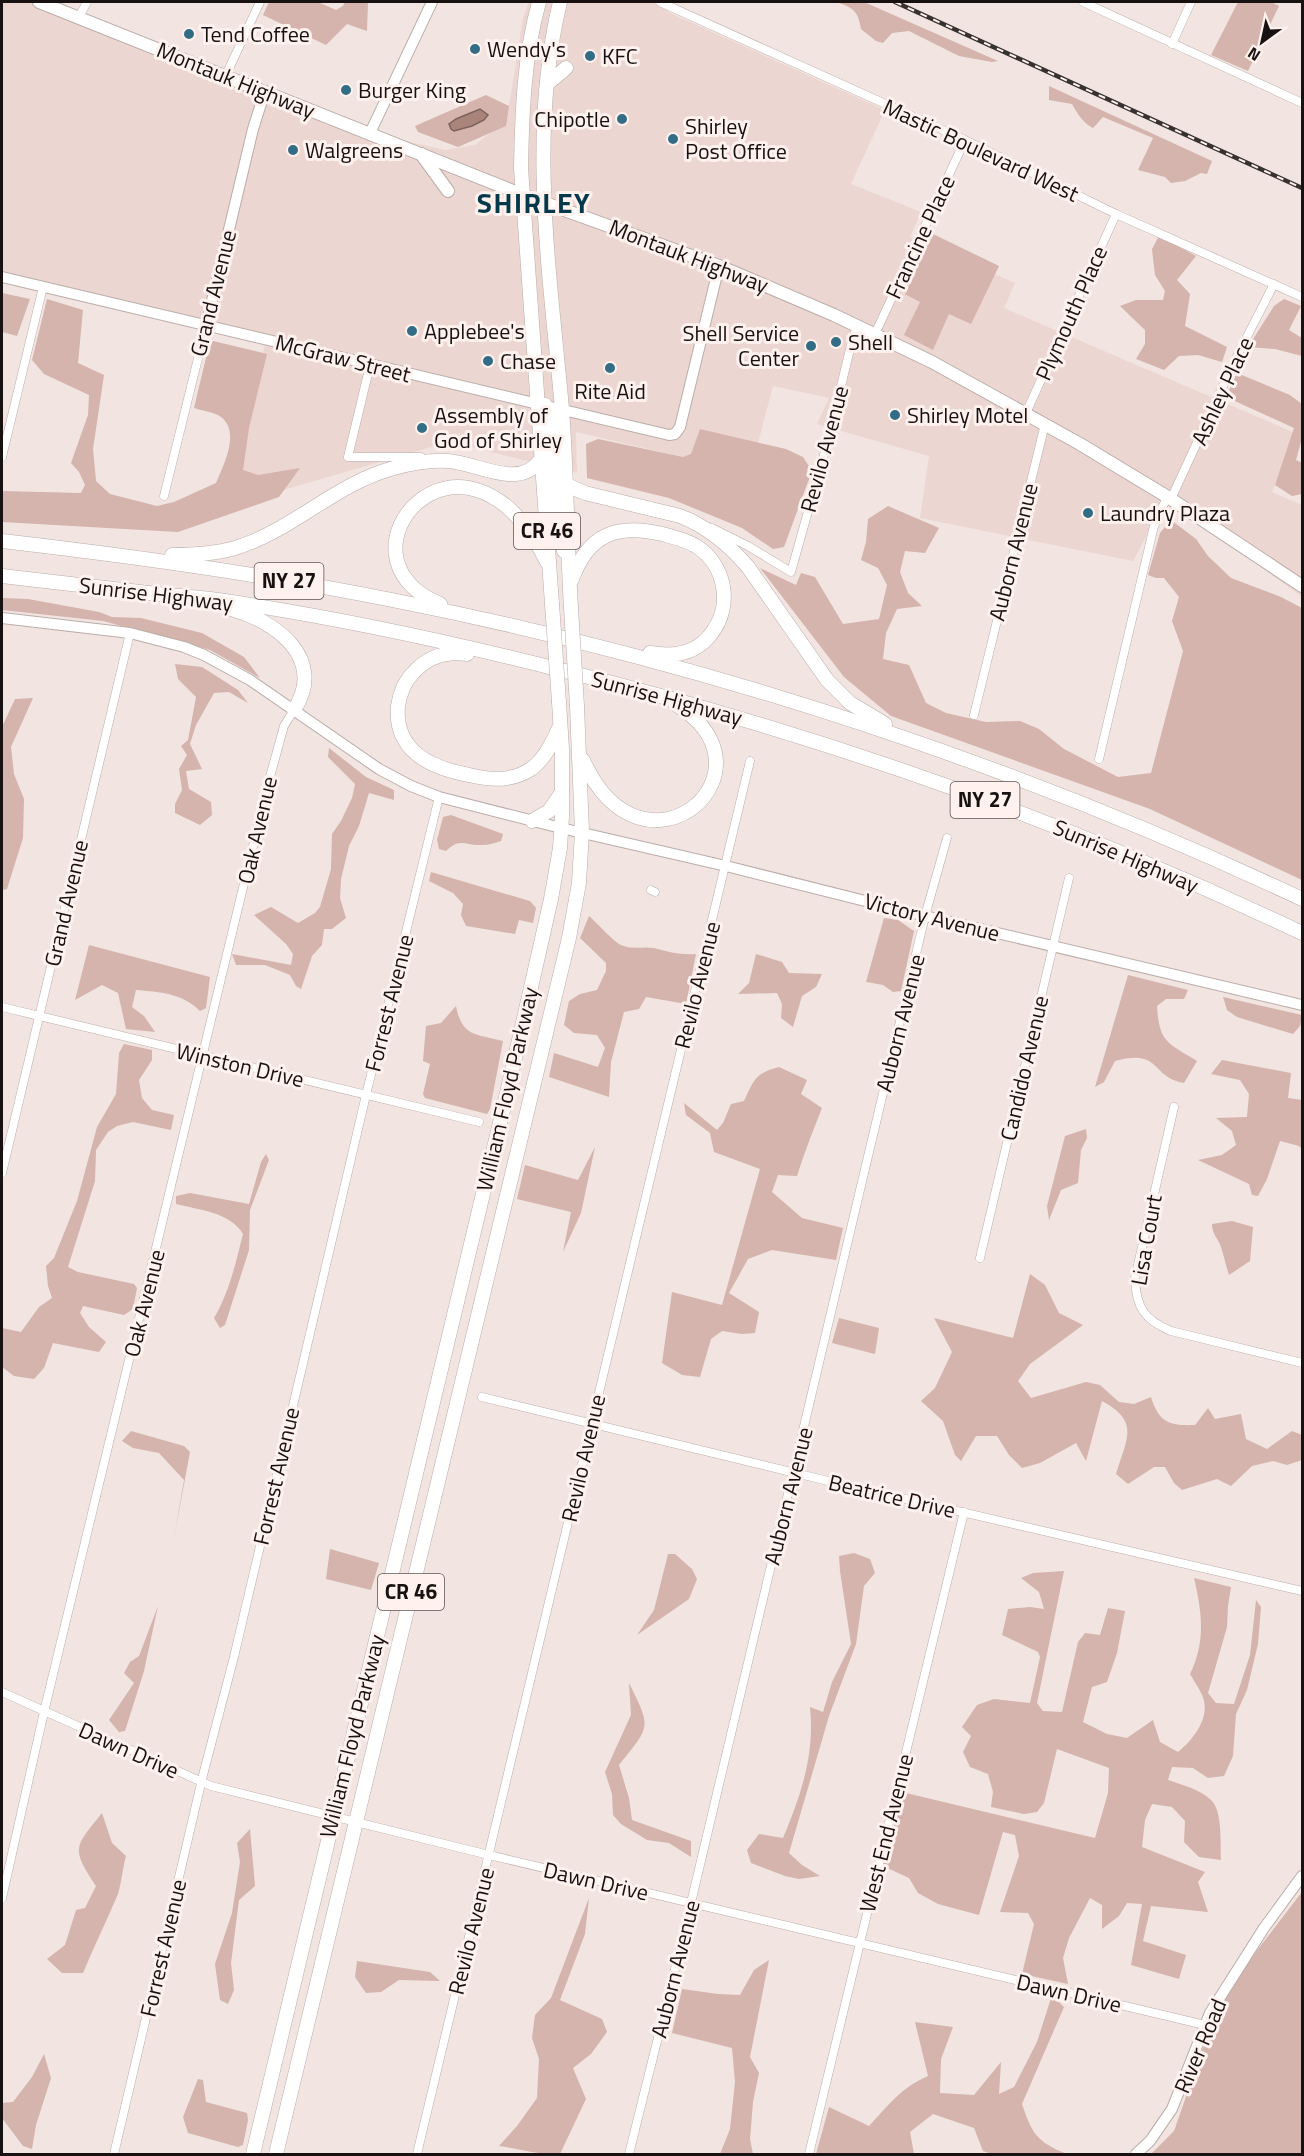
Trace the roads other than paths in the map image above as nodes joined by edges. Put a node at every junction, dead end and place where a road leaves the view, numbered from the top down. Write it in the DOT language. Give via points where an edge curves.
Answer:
graph roads {
  1 [pos="39,2"];
  2 [pos="87,2"];
  3 [pos="260,2"];
  4 [pos="432,2"];
  5 [pos="539,2"];
  6 [pos="560,2"];
  7 [pos="660,2"];
  8 [pos="1083,2"];
  9 [pos="1191,2"];
  10 [pos="79,18"];
  11 [pos="1172,44"];
  12 [pos="567,68"];
  13 [pos="226,75"];
  14 [pos="547,84"];
  15 [pos="265,91"];
  16 [pos="1302,103"];
  17 [pos="370,133"];
  18 [pos="965,141"];
  19 [pos="420,153"];
  20 [pos="448,191"];
  21 [pos="523,195"];
  22 [pos="544,203"];
  23 [pos="1116,214"];
  24 [pos="719,266"];
  25 [pos="528,270"];
  26 [pos="2,277"];
  27 [pos="1274,284"];
  28 [pos="43,287"];
  29 [pos="518,290"];
  30 [pos="1302,297"];
  31 [pos="520,305"];
  32 [pos="531,317"];
  33 [pos="206,326"];
  34 [pos="857,326"];
  35 [pos="875,334"];
  36 [pos="370,364"];
  37 [pos="541,404"];
  38 [pos="562,410"];
  39 [pos="1026,413"];
  40 [pos="1045,424"];
  41 [pos="2,457"];
  42 [pos="542,459"];
  43 [pos="449,461"];
  44 [pos="567,485"];
  45 [pos="164,496"];
  46 [pos="1169,498"];
  47 [pos="693,521"];
  48 [pos="2,541"];
  49 [pos="104,553"];
  50 [pos="569,567"];
  51 [pos="550,568"];
  52 [pos="2,576"];
  53 [pos="570,585"];
  54 [pos="1302,585"];
  55 [pos="180,597"];
  56 [pos="472,617"];
  57 [pos="2,618"];
  58 [pos="130,633"];
  59 [pos="606,648"];
  60 [pos="512,658"];
  61 [pos="658,694"];
  62 [pos="294,710"];
  63 [pos="974,715"];
  64 [pos="560,726"];
  65 [pos="927,746"];
  66 [pos="580,753"];
  67 [pos="1099,759"];
  68 [pos="750,761"];
  69 [pos="563,790"];
  70 [pos="439,797"];
  71 [pos="532,821"];
  72 [pos="561,828"];
  73 [pos="582,832"];
  74 [pos="946,838"];
  75 [pos="726,866"];
  76 [pos="1069,878"];
  77 [pos="1302,898"];
  78 [pos="926,916"];
  79 [pos="1302,933"];
  80 [pos="1052,946"];
  81 [pos="1302,1005"];
  82 [pos="2,1007"];
  83 [pos="39,1016"];
  84 [pos="203,1056"];
  85 [pos="366,1095"];
  86 [pos="1174,1107"];
  87 [pos="479,1122"];
  88 [pos="2,1173"];
  89 [pos="980,1258"];
  90 [pos="1302,1362"];
  91 [pos="482,1397"];
  92 [pos="590,1424"];
  93 [pos="794,1473"];
  94 [pos="964,1512"];
  95 [pos="1302,1591"];
  96 [pos="2,1692"];
  97 [pos="44,1712"];
  98 [pos="202,1783"];
  99 [pos="334,1816"];
  100 [pos="356,1821"];
  101 [pos="489,1856"];
  102 [pos="1302,1876"];
  103 [pos="2,1898"];
  104 [pos="691,1904"];
  105 [pos="859,1944"];
  106 [pos="1205,2025"];
  107 [pos="114,2154"];
  108 [pos="253,2154"];
  109 [pos="276,2154"];
  110 [pos="417,2154"];
  111 [pos="629,2154"];
  112 [pos="809,2154"];
  113 [pos="1136,2154"];
  1 -- 10 [label="main road, Montauk Highway"];
  2 -- 10 [label="street"];
  3 -- 13 [label="street"];
  4 -- 17 [label="street"];
  5 -- 21 [label="highway, William Floyd Parkway / CR 46" via="524,93"];
  6 -- 14 [label="highway, William Floyd Parkway / CR 46"];
  7 -- 18 [label="street, Mastic Boulevard West"];
  8 -- 11 [label="street"];
  9 -- 11 [label="street"];
  10 -- 13 [label="main road, Montauk Highway"];
  11 -- 16 [label="street"];
  12 -- 14 [label="highway"];
  13 -- 15 [label="main road, Montauk Highway"];
  14 -- 22 [label="highway, William Floyd Parkway / CR 46"];
  15 -- 17 [label="main road, Montauk Highway"];
  15 -- 33 [label="street, Grand Avenue"];
  17 -- 19 [label="main road, Montauk Highway"];
  18 -- 23 [label="street, Mastic Boulevard West"];
  18 -- 35 [label="street, Francine Place"];
  19 -- 20 [label="main road"];
  19 -- 21 [label="main road, Montauk Highway"];
  21 -- 22 [label="main road, Montauk Highway"];
  21 -- 25 [label="highway, William Floyd Parkway / CR 46"];
  22 -- 24 [label="main road, Montauk Highway"];
  22 -- 38 [label="highway, William Floyd Parkway / CR 46"];
  23 -- 27 [label="street, Mastic Boulevard West"];
  23 -- 39 [label="street, Plymouth Place"];
  24 -- 34 [label="main road, Montauk Highway"];
  24 -- 38 [label="street, McGraw Street" via="680,427 675,434 665,435"];
  25 -- 29 [label="highway"];
  25 -- 32 [label="highway, William Floyd Parkway / CR 46"];
  26 -- 28 [label="street, McGraw Street"];
  27 -- 30 [label="street, Mastic Boulevard West"];
  27 -- 46 [label="street, Ashley Place"];
  28 -- 33 [label="street, McGraw Street"];
  28 -- 41 [label="street"];
  31 -- 32 [label="highway"];
  32 -- 37 [label="highway, William Floyd Parkway / CR 46"];
  33 -- 36 [label="street, McGraw Street"];
  33 -- 45 [label="street, Grand Avenue"];
  34 -- 35 [label="main road, Montauk Highway"];
  34 -- 47 [label="street, Revilo Avenue" via="791,572 738,541"];
  35 -- 39 [label="main road, Montauk Highway"];
  36 -- 37 [label="street, McGraw Street"];
  36 -- 43 [label="street" via="348,457"];
  37 -- 38 [label="street, McGraw Street"];
  37 -- 42 [label="highway, William Floyd Parkway / CR 46"];
  37 -- 50 [label="highway" via="550,417 558,531"];
  38 -- 44 [label="highway, William Floyd Parkway / CR 46"];
  39 -- 40 [label="main road, Montauk Highway"];
  40 -- 46 [label="main road, Montauk Highway"];
  40 -- 63 [label="street, Auborn Avenue"];
  42 -- 43 [label="highway" via="529,472 518,475"];
  42 -- 51 [label="highway, William Floyd Parkway / CR 46"];
  43 -- 49 [label="highway" via="418,463 372,475 259,539 235,548 195,555"];
  44 -- 47 [label="highway"];
  44 -- 50 [label="highway, William Floyd Parkway / CR 46"];
  46 -- 54 [label="main road, Montauk Highway"];
  46 -- 67 [label="street" via="1154,526"];
  47 -- 65 [label="highway" via="748,567 820,671 843,697 874,719"];
  48 -- 49 [label="highway, Sunrise Highway / NY 27"];
  49 -- 56 [label="highway, Sunrise Highway / NY 27" via="300,582"];
  50 -- 53 [label="highway, William Floyd Parkway / CR 46"];
  51 -- 56 [label="highway" via="525,524 499,501 457,487 424,496 401,523 396,544 400,568 423,596"];
  51 -- 64 [label="highway, William Floyd Parkway / CR 46, bridge"];
  52 -- 55 [label="highway, Sunrise Highway / NY 27"];
  53 -- 59 [label="highway" via="591,545 621,530 645,530 685,541 703,551 716,566 724,590 723,610 716,627 700,645 670,656"];
  53 -- 66 [label="highway, William Floyd Parkway / CR 46, bridge"];
  55 -- 60 [label="highway, Sunrise Highway / NY 27" via="320,617"];
  55 -- 62 [label="highway" via="242,612 285,636 298,655 305,677 302,696"];
  56 -- 59 [label="highway, Sunrise Highway / NY 27"];
  57 -- 58 [label="street, Victory Avenue"];
  58 -- 62 [label="street, Victory Avenue" via="212,659"];
  58 -- 83 [label="street, Grand Avenue"];
  59 -- 65 [label="highway, Sunrise Highway / NY 27" via="797,703"];
  60 -- 61 [label="highway, Sunrise Highway / NY 27"];
  60 -- 64 [label="highway" via="448,653 419,666 404,686 398,708 400,728 409,746 423,760 441,768 474,777 504,779 521,775 536,765"];
  61 -- 66 [label="highway" via="700,722 715,749 713,780 693,809 664,820 648,820 624,812 598,789"];
  61 -- 79 [label="highway, Sunrise Highway / NY 27" via="822,743 988,801 1153,866"];
  62 -- 70 [label="street, Victory Avenue" via="379,769"];
  62 -- 84 [label="street, Oak Avenue" via="284,726 268,784"];
  64 -- 69 [label="highway, William Floyd Parkway / CR 46"];
  65 -- 77 [label="highway, Sunrise Highway / NY 27" via="1110,815"];
  66 -- 73 [label="highway, William Floyd Parkway / CR 46"];
  68 -- 75 [label="street, Revilo Avenue"];
  69 -- 71 [label="highway" via="551,809"];
  69 -- 72 [label="highway, William Floyd Parkway / CR 46"];
  70 -- 71 [label="street, Victory Avenue"];
  70 -- 85 [label="street, Forrest Avenue"];
  71 -- 72 [label="street, Victory Avenue"];
  72 -- 73 [label="street, Victory Avenue"];
  72 -- 99 [label="highway, William Floyd Parkway / CR 46" via="551,899 510,1078"];
  73 -- 75 [label="street, Victory Avenue"];
  73 -- 100 [label="highway, William Floyd Parkway / CR 46" via="579,883 563,965"];
  74 -- 78 [label="street, Auborn Avenue"];
  75 -- 78 [label="street, Victory Avenue"];
  75 -- 92 [label="street, Revilo Avenue"];
  76 -- 80 [label="street, Candido Avenue"];
  78 -- 80 [label="street, Victory Avenue"];
  78 -- 93 [label="street, Auborn Avenue"];
  80 -- 81 [label="street, Victory Avenue"];
  80 -- 89 [label="street, Candido Avenue"];
  82 -- 83 [label="street, Winston Drive"];
  83 -- 84 [label="street, Winston Drive"];
  83 -- 88 [label="street, Grand Avenue"];
  84 -- 85 [label="street, Winston Drive"];
  84 -- 97 [label="street, Oak Avenue"];
  85 -- 87 [label="street, Winston Drive"];
  85 -- 98 [label="street, Forrest Avenue"];
  86 -- 90 [label="street, Lisa Court" via="1135,1278 1138,1304 1151,1321 1171,1331"];
  91 -- 92 [label="street, Beatrice Drive"];
  92 -- 93 [label="street, Beatrice Drive"];
  92 -- 101 [label="street, Revilo Avenue"];
  93 -- 94 [label="street, Beatrice Drive"];
  93 -- 104 [label="street, Auborn Avenue"];
  94 -- 95 [label="street, Beatrice Drive"];
  94 -- 105 [label="street, West End Avenue"];
  96 -- 97 [label="street, Dawn Drive"];
  97 -- 98 [label="street, Dawn Drive"];
  97 -- 103 [label="street, Oak Avenue"];
  98 -- 99 [label="street, Dawn Drive"];
  98 -- 107 [label="street, Forrest Avenue"];
  99 -- 100 [label="street, Dawn Drive"];
  99 -- 108 [label="highway, William Floyd Parkway / CR 46"];
  100 -- 101 [label="street, Dawn Drive"];
  100 -- 109 [label="highway, William Floyd Parkway / CR 46"];
  101 -- 104 [label="street, Dawn Drive"];
  101 -- 110 [label="street, Revilo Avenue"];
  102 -- 106 [label="street, River Road" via="1236,1969"];
  104 -- 105 [label="street, Dawn Drive"];
  104 -- 111 [label="street, Auborn Avenue"];
  105 -- 106 [label="street, Dawn Drive"];
  105 -- 112 [label="street, West End Avenue"];
  106 -- 113 [label="street, River Road" via="1172,2109"];
}
